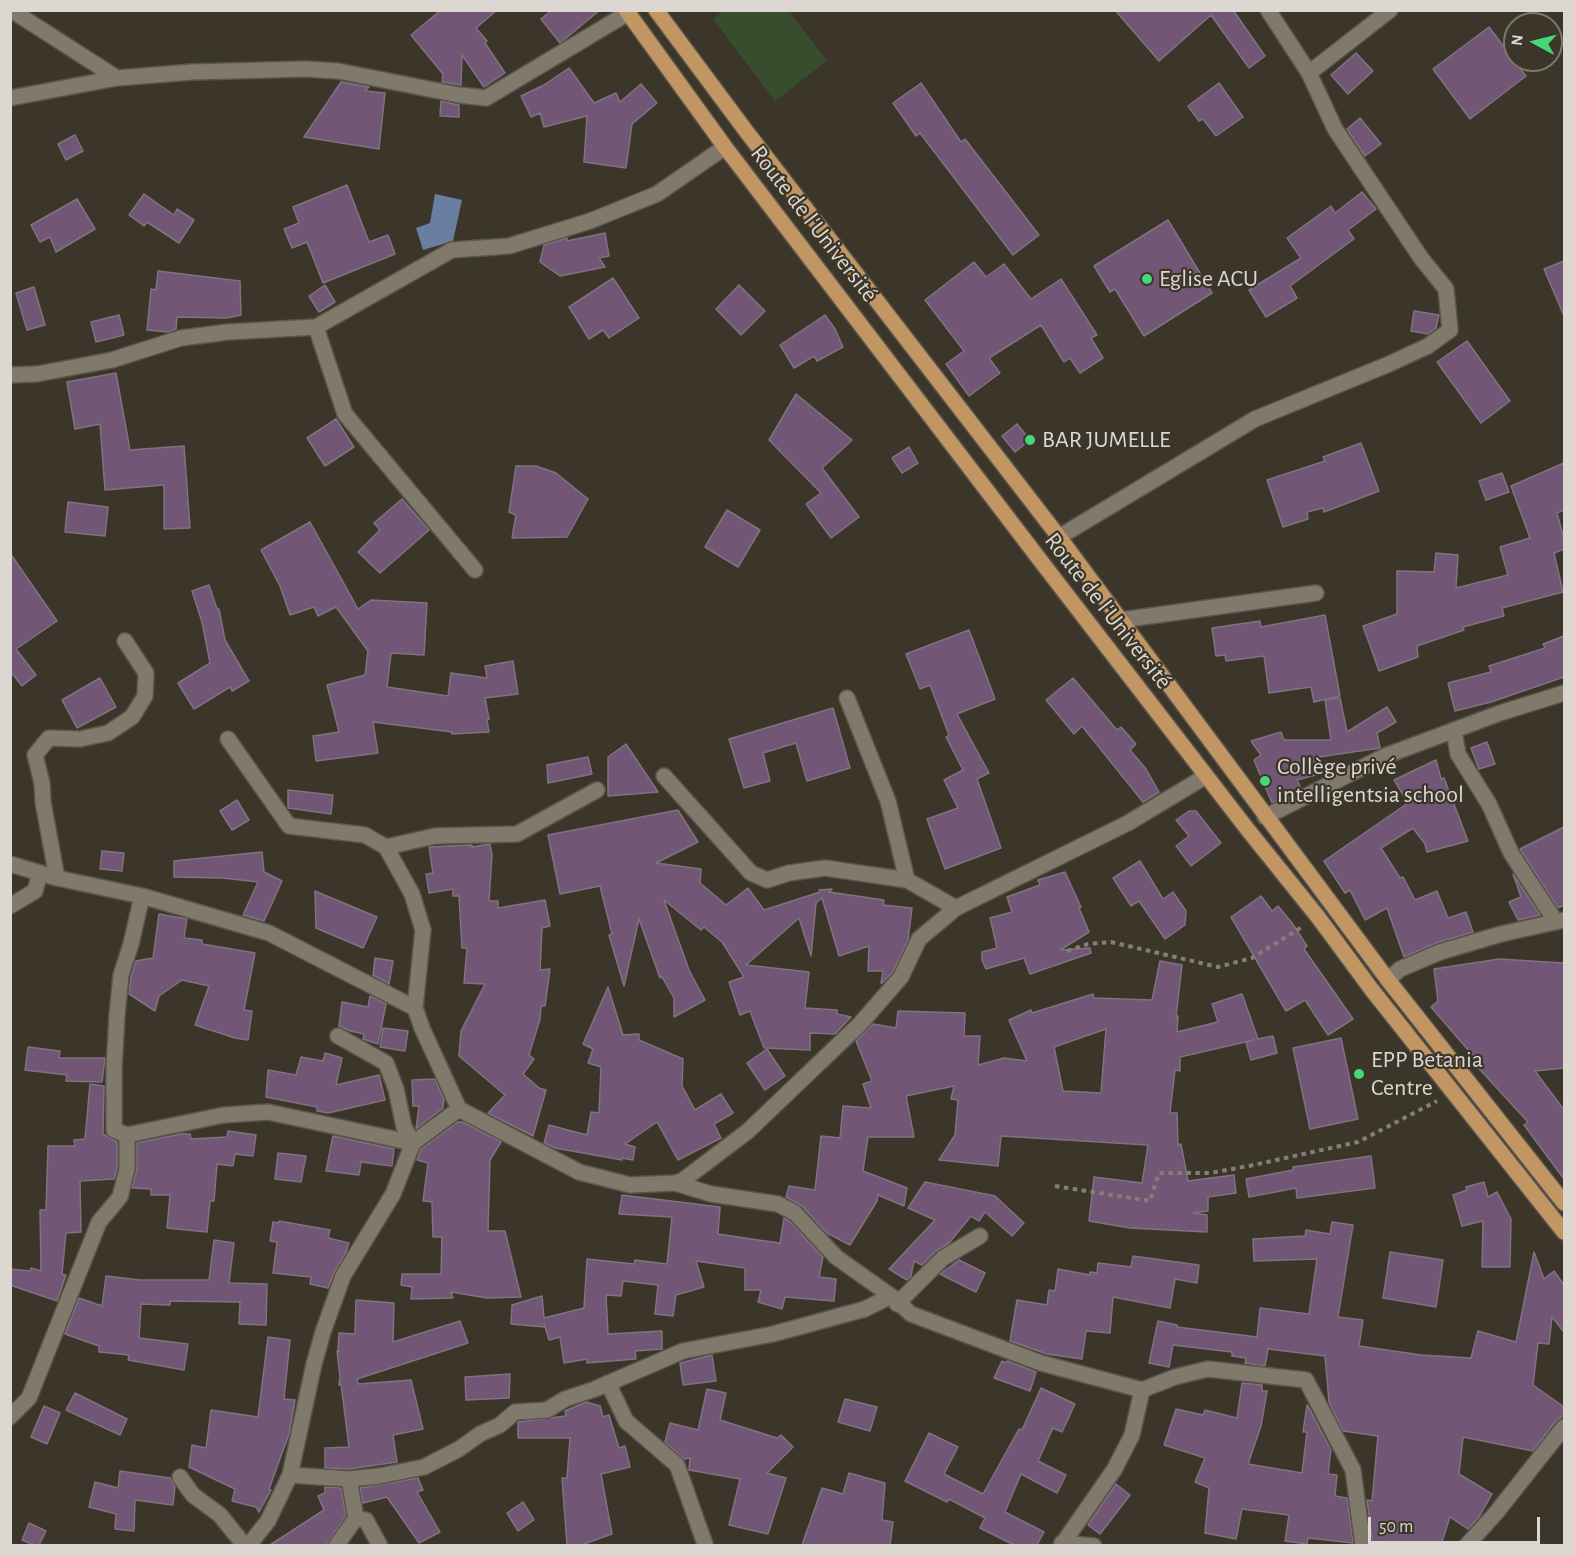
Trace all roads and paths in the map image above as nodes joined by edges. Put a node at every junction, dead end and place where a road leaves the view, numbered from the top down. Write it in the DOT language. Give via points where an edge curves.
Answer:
graph roads {
  1 [pos="11,10"];
  2 [pos="657,10"];
  3 [pos="1268,10"];
  4 [pos="1390,10"];
  5 [pos="627,12"];
  6 [pos="1309,74"];
  7 [pos="117,78"];
  8 [pos="10,98"];
  9 [pos="725,147"];
  10 [pos="316,327"];
  11 [pos="10,375"];
  12 [pos="1059,537"];
  13 [pos="475,570"];
  14 [pos="1316,593"];
  15 [pos="1121,620"];
  16 [pos="125,641"];
  17 [pos="1564,693"];
  18 [pos="847,698"];
  19 [pos="1454,731"];
  20 [pos="228,739"];
  21 [pos="664,776"];
  22 [pos="1206,776"];
  23 [pos="597,790"];
  24 [pos="1265,817"];
  25 [pos="386,848"];
  26 [pos="10,864"];
  27 [pos="40,873"];
  28 [pos="57,878"];
  29 [pos="907,880"];
  30 [pos="142,896"];
  31 [pos="10,906"];
  32 [pos="956,908"];
  33 [pos="1318,917"];
  34 [pos="1560,921"];
  35 [pos="1067,951"];
  36 [pos="1388,980"];
  37 [pos="415,1008"];
  38 [pos="338,1036"];
  39 [pos="1454,1092"];
  40 [pos="459,1109"];
  41 [pos="127,1135"];
  42 [pos="413,1143"];
  43 [pos="675,1183"];
  44 [pos="1055,1186"];
  45 [pos="1563,1197"];
  46 [pos="1564,1232"];
  47 [pos="980,1236"];
  48 [pos="894,1300"];
  49 [pos="602,1386"];
  50 [pos="1142,1390"];
  51 [pos="10,1418"];
  52 [pos="1564,1427"];
  53 [pos="290,1475"];
  54 [pos="180,1477"];
  55 [pos="349,1479"];
  56 [pos="356,1518"];
  57 [pos="705,1544"];
  58 [pos="1061,1544"];
  59 [pos="247,1545"];
  60 [pos="336,1545"];
  61 [pos="380,1545"];
  62 [pos="1094,1545"];
  63 [pos="1363,1545"];
  64 [pos="1466,1545"];
  1 -- 7 [label="street"];
  2 -- 12 [label="main road, Route de l'Université"];
  3 -- 6 [label="street"];
  4 -- 6 [label="street"];
  5 -- 7 [label="street" via="486,98 305,69"];
  5 -- 9 [label="main road, Route de l'Université"];
  6 -- 12 [label="street" via="1335,129 1420,258 1446,289 1450,330 1428,346 1389,364 1255,419"];
  7 -- 8 [label="street"];
  9 -- 10 [label="street" via="657,194 590,221 509,246 452,250"];
  9 -- 22 [label="main road, Route de l'Université"];
  10 -- 11 [label="street" via="181,338 112,360"];
  10 -- 13 [label="street" via="345,414"];
  12 -- 15 [label="main road, Route de l'Université"];
  14 -- 15 [label="street"];
  15 -- 24 [label="main road, Route de l'Université"];
  16 -- 28 [label="street" via="146,673 145,696 132,717 108,733 80,739 50,738 35,755"];
  17 -- 19 [label="street"];
  18 -- 29 [label="street" via="888,801"];
  19 -- 24 [label="street" via="1385,756"];
  19 -- 34 [label="street" via="1458,754 1489,804 1511,853"];
  20 -- 25 [label="street" via="289,826 365,835"];
  21 -- 29 [label="street" via="751,873 767,880 825,868"];
  22 -- 32 [label="street" via="1128,823"];
  22 -- 33 [label="main road, Route de l'Université"];
  23 -- 25 [label="street" via="517,834 435,836"];
  24 -- 36 [label="main road, Route de l'Université"];
  25 -- 37 [label="street" via="412,894 423,930"];
  26 -- 27 [label="street"];
  27 -- 28 [label="street"];
  27 -- 31 [label="street" via="35,891"];
  28 -- 30 [label="street"];
  29 -- 32 [label="street"];
  30 -- 37 [label="street" via="269,933"];
  30 -- 41 [label="street" via="121,975 117,1015 114,1130"];
  32 -- 43 [label="street" via="919,939 901,977 860,1024 748,1131"];
  33 -- 35 [label="path" via="1252,958 1218,968 1111,942"];
  33 -- 39 [label="main road, Route de l'Université"];
  34 -- 36 [label="street" via="1440,952 1400,969"];
  36 -- 45 [label="main road, Route de l'Université"];
  37 -- 40 [label="street"];
  38 -- 42 [label="street" via="386,1063 404,1127"];
  39 -- 44 [label="path" via="1358,1142 1210,1173 1159,1173 1150,1201"];
  39 -- 46 [label="main road, Route de l'Université"];
  40 -- 42 [label="street"];
  40 -- 43 [label="street" via="579,1172 630,1185"];
  41 -- 42 [label="street" via="224,1115 268,1112"];
  41 -- 51 [label="street" via="127,1169 120,1197 99,1222 29,1398"];
  42 -- 53 [label="street" via="393,1194 343,1276 314,1364"];
  43 -- 48 [label="street" via="711,1194 777,1204 795,1213 836,1257"];
  47 -- 48 [label="street" via="943,1258"];
  48 -- 49 [label="street" via="773,1334 683,1351"];
  48 -- 50 [label="street" via="911,1314 1041,1363"];
  49 -- 55 [label="street" via="547,1410 515,1412 500,1425 424,1467"];
  49 -- 57 [label="street" via="626,1421 677,1465"];
  50 -- 58 [label="street" via="1132,1435 1114,1470"];
  50 -- 63 [label="street" via="1208,1369 1306,1380 1353,1470"];
  52 -- 64 [label="street"];
  53 -- 55 [label="street"];
  53 -- 59 [label="street" via="268,1521"];
  54 -- 59 [label="street" via="193,1495 220,1515"];
  55 -- 56 [label="street"];
  56 -- 60 [label="street"];
  56 -- 61 [label="street" via="366,1520"];
  58 -- 62 [label="street"];
}
